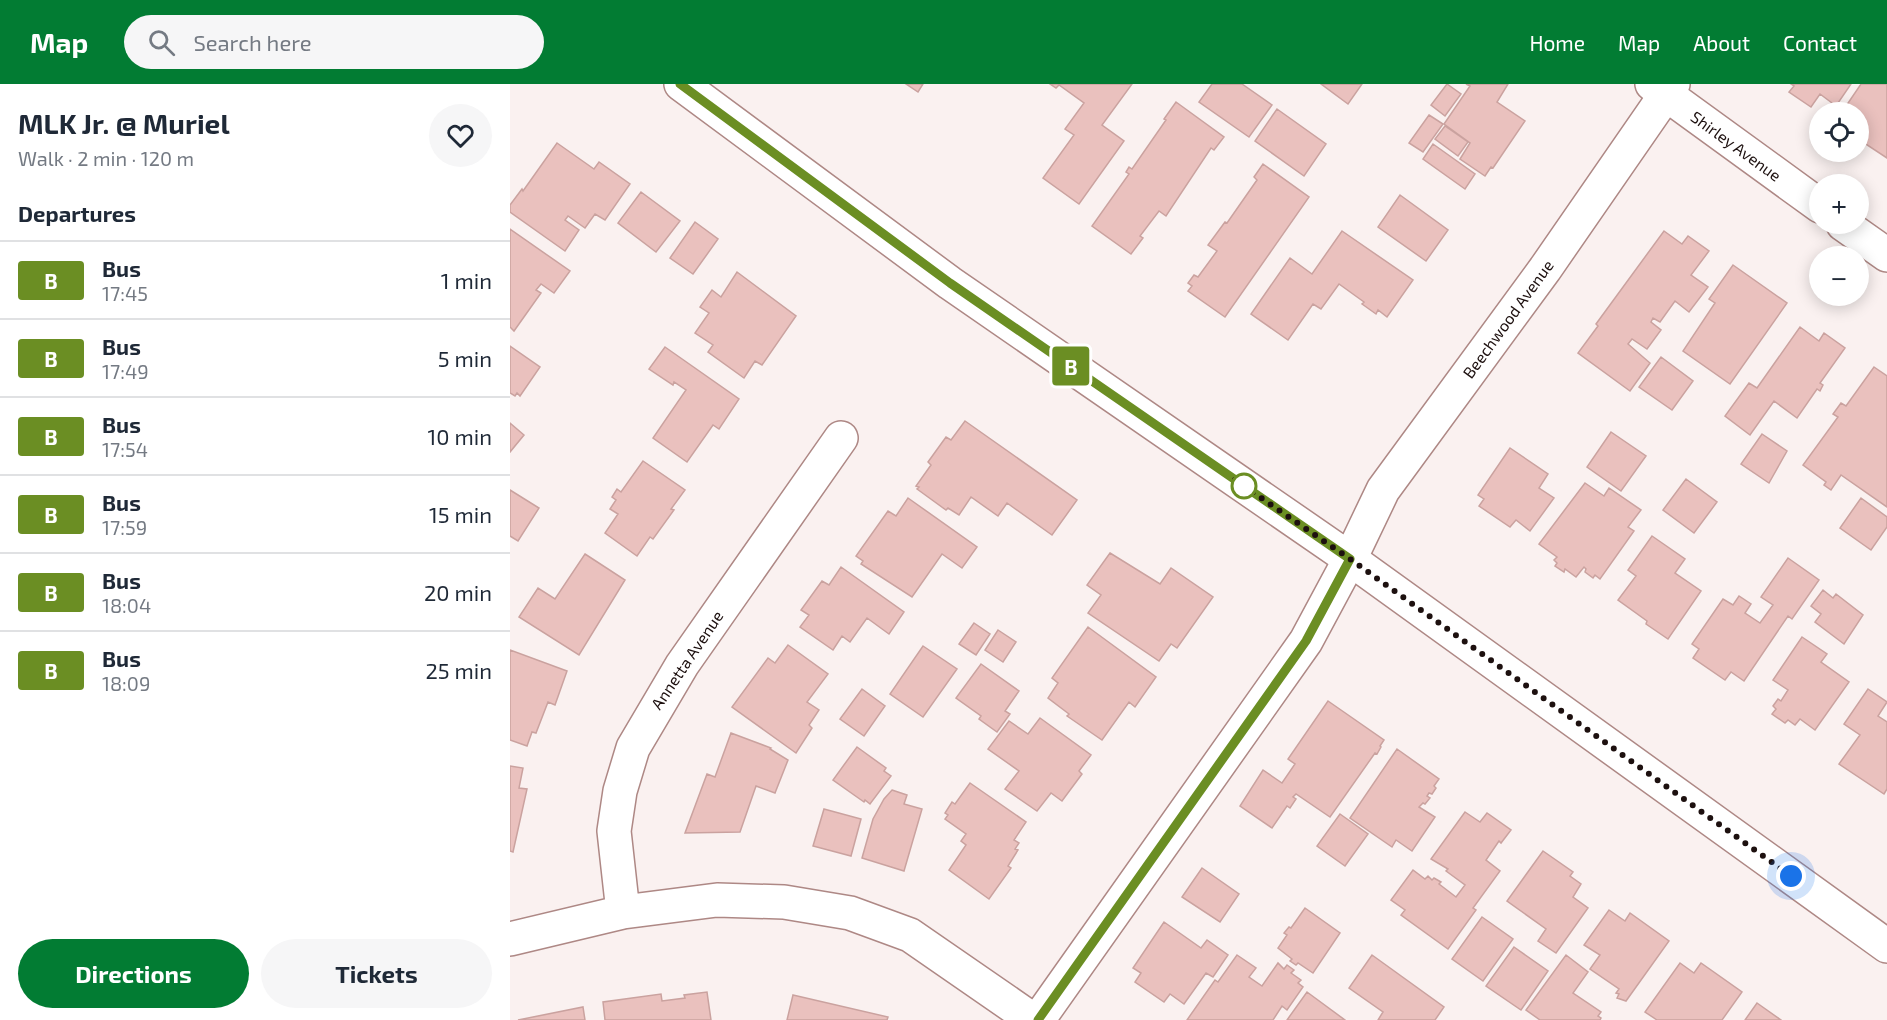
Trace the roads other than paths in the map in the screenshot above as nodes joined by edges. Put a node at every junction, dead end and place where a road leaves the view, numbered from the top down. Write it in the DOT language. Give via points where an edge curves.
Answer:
graph roads {
  1 [pos="681,84"];
  2 [pos="1664,88"];
  3 [pos="1809,198"];
  4 [pos="1857,234"];
  5 [pos="1887,255"];
  6 [pos="841,438"];
  7 [pos="1350,559"];
  8 [pos="623,912"];
  9 [pos="510,939"];
  10 [pos="1887,946"];
  11 [pos="1033,1020"];
  12 [pos="1038,1020"];
  1 -- 7 [label="street" via="950,283"];
  2 -- 3 [label="street, Shirley Avenue"];
  2 -- 7 [label="street, Beechwood Avenue" via="1545,269 1383,490"];
  4 -- 5 [label="street"];
  6 -- 8 [label="street, Annetta Avenue" via="682,665 633,748 620,791 614,831"];
  7 -- 10 [label="street"];
  7 -- 12 [label="street, Beechwood Avenue" via="1306,641"];
  8 -- 9 [label="street"];
  8 -- 11 [label="street" via="717,900 784,902 850,913 910,935"];
}
